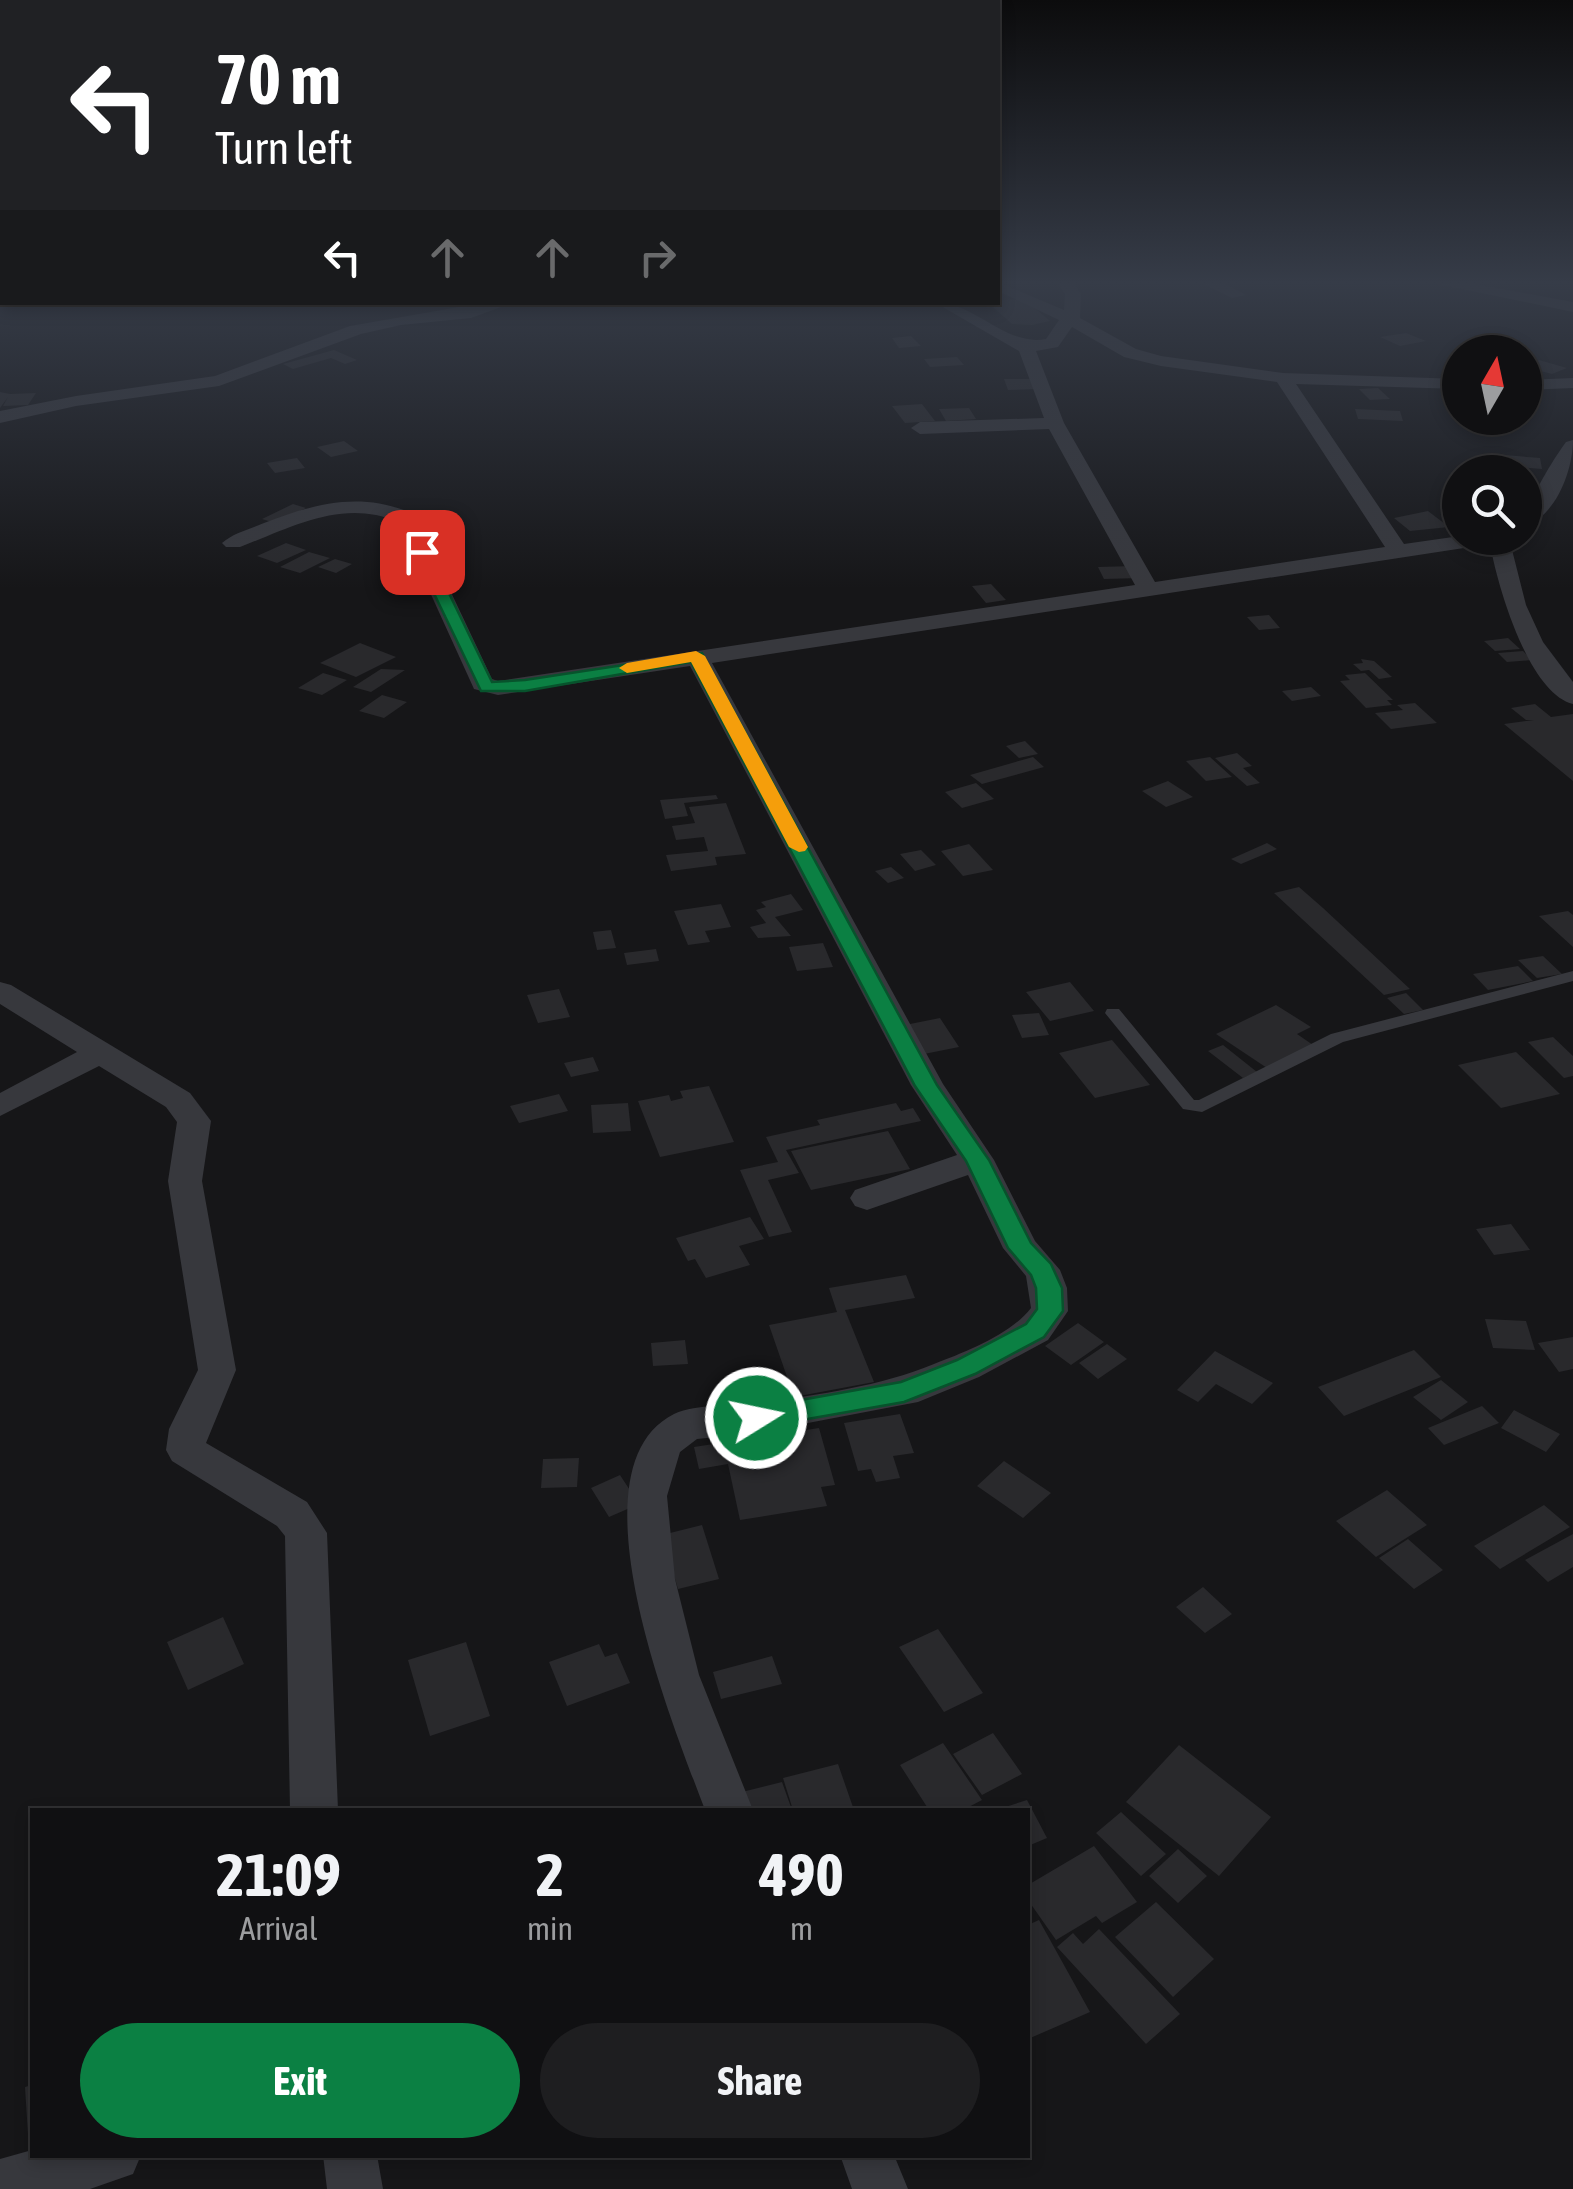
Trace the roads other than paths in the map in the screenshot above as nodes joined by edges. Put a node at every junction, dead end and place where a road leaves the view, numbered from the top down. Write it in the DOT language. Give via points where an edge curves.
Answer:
graph roads {
  1 [pos="197,384"];
  2 [pos="1040,384"];
  3 [pos="1287,384"];
  4 [pos="0,416"];
  5 [pos="1055,423"];
  6 [pos="920,428"];
  7 [pos="1573,446"];
  8 [pos="1566,473"];
  9 [pos="1542,507"];
  10 [pos="233,543"];
  11 [pos="1442,544"];
  12 [pos="1398,550"];
  13 [pos="1502,555"];
  14 [pos="1147,588"];
  15 [pos="696,656"];
  16 [pos="1573,697"];
  17 [pos="1573,976"];
  18 [pos="0,990"];
  19 [pos="1113,1013"];
  20 [pos="97,1054"];
  21 [pos="0,1106"];
  22 [pos="977,1160"];
  23 [pos="868,1198"];
  24 [pos="314,1808"];
  25 [pos="728,1808"];
  26 [pos="104,2158"];
  27 [pos="351,2158"];
  28 [pos="868,2158"];
  29 [pos="0,2188"];
  30 [pos="356,2189"];
  31 [pos="880,2189"];
  1 -- 4 [label="street"];
  2 -- 5 [label="street"];
  3 -- 12 [label="street"];
  5 -- 6 [label="street"];
  5 -- 14 [label="street"];
  7 -- 8 [label="street" via="1563,458"];
  8 -- 9 [label="street"];
  10 -- 15 [label="street" via="337,506 368,503 407,518 486,687"];
  11 -- 12 [label="street"];
  12 -- 14 [label="street"];
  13 -- 16 [label="street" via="1524,630 1545,668"];
  14 -- 15 [label="street"];
  15 -- 22 [label="street" via="926,1086"];
  17 -- 19 [label="lane" via="1337,1038 1202,1106 1189,1105"];
  18 -- 20 [label="street"];
  20 -- 21 [label="street"];
  20 -- 24 [label="street" via="178,1100 194,1121 184,1181 216,1370 215,1384 184,1436 186,1450 292,1514 306,1533"];
  22 -- 23 [label="street"];
  22 -- 25 [label="street" via="1049,1288 1050,1311 1035,1330 904,1392 688,1426 662,1444 647,1496 654,1579 677,1675"];
  26 -- 29 [label="street"];
  27 -- 30 [label="street"];
  28 -- 31 [label="street"];
}
